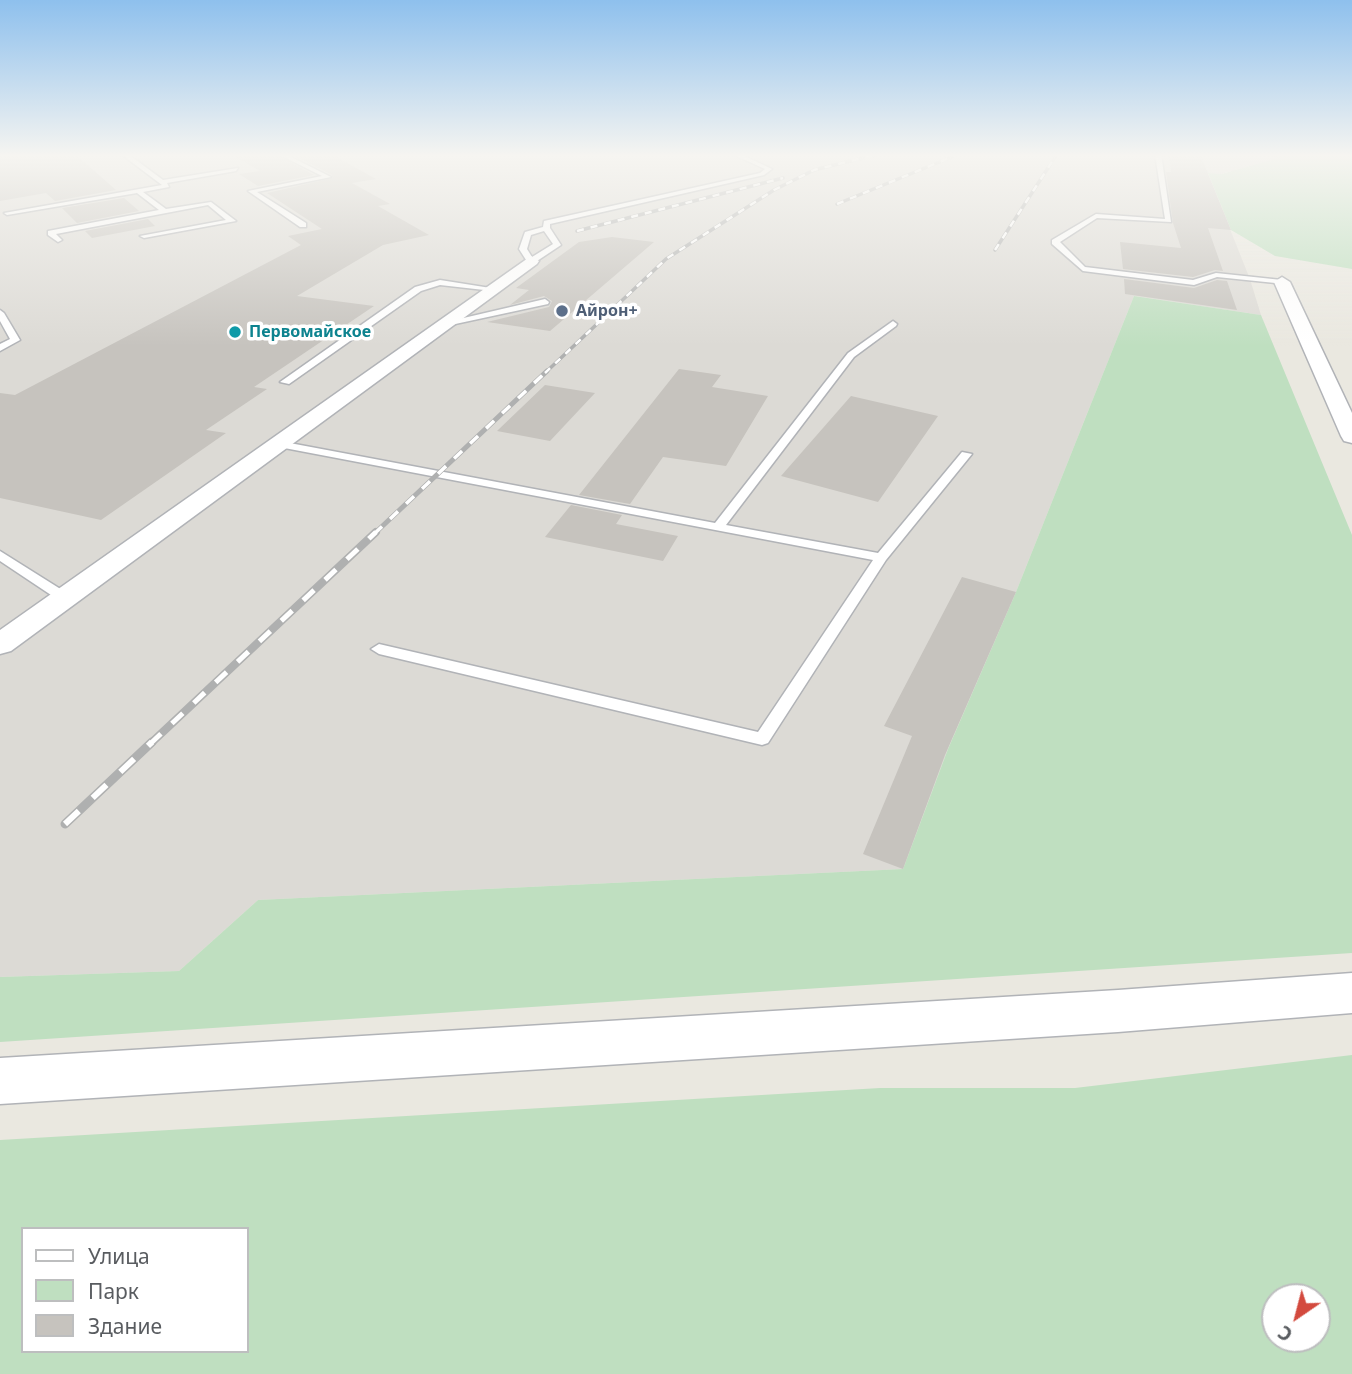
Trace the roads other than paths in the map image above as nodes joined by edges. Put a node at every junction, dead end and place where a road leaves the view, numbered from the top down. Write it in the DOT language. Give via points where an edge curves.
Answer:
graph roads {
  1 [pos="128,218"];
  2 [pos="228,218"];
  3 [pos="292,218"];
  4 [pos="564,218"];
  5 [pos="1093,218"];
  6 [pos="1127,218"];
  7 [pos="1169,218"];
  8 [pos="303,225"];
  9 [pos="546,228"];
  10 [pos="144,236"];
  11 [pos="58,240"];
  12 [pos="531,261"];
  13 [pos="1282,282"];
  14 [pos="493,289"];
  15 [pos="545,302"];
  16 [pos="0,313"];
  17 [pos="446,323"];
  18 [pos="893,324"];
  19 [pos="0,348"];
  20 [pos="285,382"];
  21 [pos="1352,436"];
  22 [pos="279,444"];
  23 [pos="966,454"];
  24 [pos="718,527"];
  25 [pos="0,555"];
  26 [pos="881,558"];
  27 [pos="65,598"];
  28 [pos="0,644"];
  29 [pos="379,649"];
  30 [pos="1352,993"];
  31 [pos="0,1081"];
  1 -- 11 [label="lane" via="51,233"];
  2 -- 10 [label="lane" via="232,221"];
  3 -- 8 [label="lane"];
  4 -- 9 [label="lane" via="547,223"];
  5 -- 13 [label="lane" via="1055,242 1083,268 1194,283 1216,275"];
  6 -- 7 [label="lane"];
  9 -- 12 [label="lane" via="528,234 523,249"];
  9 -- 12 [label="lane" via="557,245"];
  12 -- 14 [label="street"];
  13 -- 21 [label="street"];
  14 -- 17 [label="street"];
  14 -- 20 [label="lane" via="440,282 418,289"];
  15 -- 17 [label="lane"];
  16 -- 19 [label="lane" via="15,340"];
  17 -- 22 [label="street"];
  18 -- 24 [label="lane" via="851,355"];
  22 -- 24 [label="lane"];
  22 -- 27 [label="street"];
  23 -- 26 [label="lane"];
  24 -- 26 [label="lane"];
  25 -- 27 [label="lane"];
  26 -- 29 [label="lane" via="762,739"];
  27 -- 28 [label="street"];
  30 -- 31 [label="street" via="1118,1012"];
}
